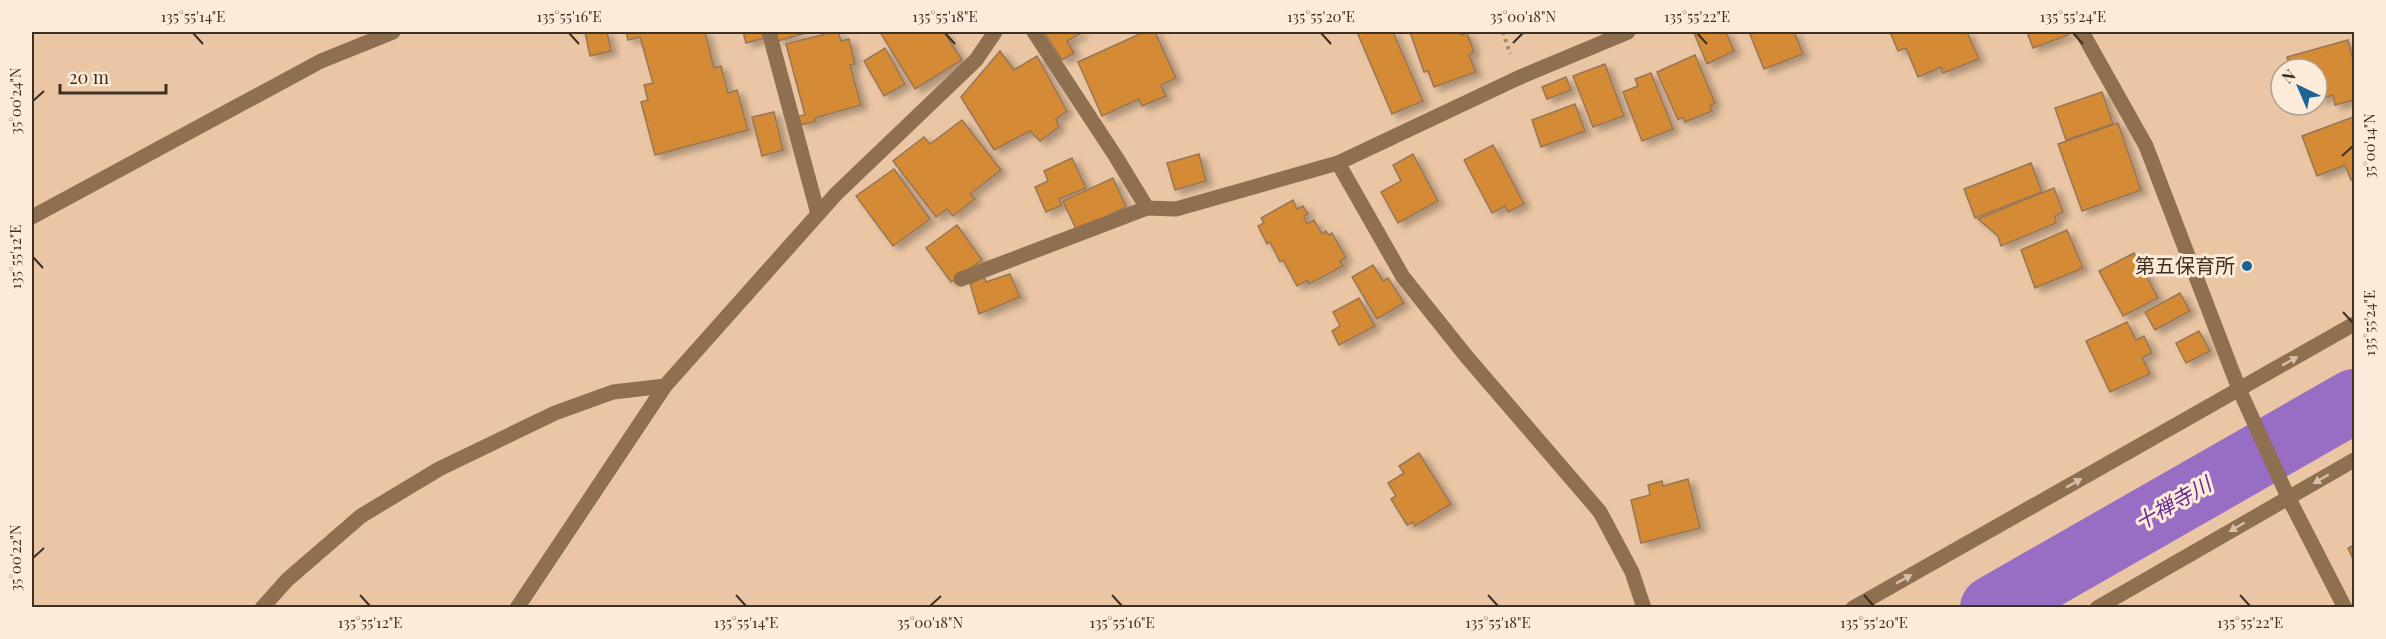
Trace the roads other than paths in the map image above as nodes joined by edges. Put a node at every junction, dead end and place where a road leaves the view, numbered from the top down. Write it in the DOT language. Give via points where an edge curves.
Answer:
graph roads {
  1 [pos="393,32"];
  2 [pos="770,32"];
  3 [pos="995,32"];
  4 [pos="1034,32"];
  5 [pos="1628,32"];
  6 [pos="2082,32"];
  7 [pos="1338,163"];
  8 [pos="1147,208"];
  9 [pos="818,214"];
  10 [pos="32,217"];
  11 [pos="961,279"];
  12 [pos="2355,324"];
  13 [pos="665,386"];
  14 [pos="2242,396"];
  15 [pos="2355,460"];
  16 [pos="2285,492"];
  17 [pos="262,608"];
  18 [pos="517,608"];
  19 [pos="1644,608"];
  20 [pos="1853,608"];
  21 [pos="2097,608"];
  22 [pos="2345,608"];
  1 -- 10 [label="street" via="321,61"];
  2 -- 9 [label="street"];
  3 -- 9 [label="street" via="976,60"];
  4 -- 8 [label="street"];
  5 -- 7 [label="street" via="1518,78"];
  6 -- 14 [label="street" via="2146,146"];
  7 -- 8 [label="street" via="1176,209"];
  7 -- 19 [label="street" via="1403,277 1600,512 1632,572"];
  8 -- 11 [label="street"];
  9 -- 13 [label="street"];
  14 -- 12 [label="street, one-way"];
  13 -- 17 [label="street" via="613,392 555,413 439,470 360,516 287,580"];
  13 -- 18 [label="street"];
  14 -- 16 [label="street"];
  20 -- 14 [label="street, one-way"];
  15 -- 16 [label="street, one-way"];
  16 -- 21 [label="street, one-way"];
  16 -- 22 [label="street"];
}
